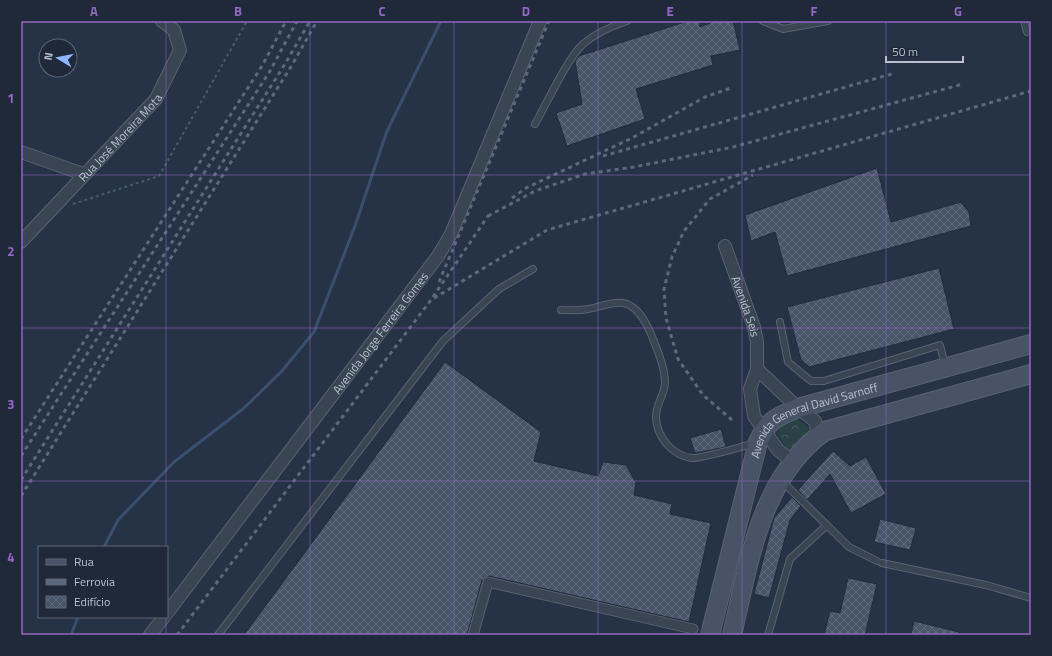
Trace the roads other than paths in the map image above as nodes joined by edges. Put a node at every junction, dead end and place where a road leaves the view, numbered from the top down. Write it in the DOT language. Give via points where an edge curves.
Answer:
graph roads {
  1 [pos="162,21"];
  2 [pos="540,21"];
  3 [pos="627,21"];
  4 [pos="763,21"];
  5 [pos="828,21"];
  6 [pos="1024,21"];
  7 [pos="1027,32"];
  8 [pos="535,124"];
  9 [pos="21,152"];
  10 [pos="83,174"];
  11 [pos="21,242"];
  12 [pos="725,246"];
  13 [pos="533,269"];
  14 [pos="561,310"];
  15 [pos="780,322"];
  16 [pos="1031,344"];
  17 [pos="969,361"];
  18 [pos="945,368"];
  19 [pos="757,369"];
  20 [pos="1031,374"];
  21 [pos="978,389"];
  22 [pos="798,408"];
  23 [pos="818,435"];
  24 [pos="761,436"];
  25 [pos="795,459"];
  26 [pos="780,478"];
  27 [pos="827,525"];
  28 [pos="1031,598"];
  29 [pos="168,612"];
  30 [pos="163,618"];
  31 [pos="701,632"];
  32 [pos="150,635"];
  33 [pos="218,635"];
  34 [pos="473,635"];
  35 [pos="732,635"];
  36 [pos="768,635"];
  1 -- 10 [label="street, Rua José Moreira Mota" via="174,30 180,50 156,99"];
  2 -- 29 [label="street, Avenida Jorge Ferreira Gomes" via="451,234 438,256"];
  3 -- 8 [label="lane" via="607,28 583,44"];
  4 -- 5 [label="lane" via="783,29"];
  6 -- 7 [label="lane"];
  9 -- 10 [label="street"];
  10 -- 11 [label="street, Rua José Moreira Mota"];
  12 -- 19 [label="street, Avenida Seis" via="754,327"];
  13 -- 33 [label="lane" via="499,289 443,341"];
  14 -- 24 [label="lane" via="587,309 617,303 626,304 637,310 647,325 660,356 664,376 665,385 657,403 658,432 668,446 681,455 693,458"];
  15 -- 18 [label="lane" via="788,362 811,381 824,381 940,345"];
  16 -- 17 [label="main road, Avenida General David Sarnoff"];
  17 -- 18 [label="main road, Avenida General David Sarnoff"];
  17 -- 21 [label="main road"];
  18 -- 22 [label="main road, Avenida General David Sarnoff"];
  19 -- 22 [label="street"];
  19 -- 24 [label="street, Avenida Seis" via="751,381 750,400"];
  20 -- 21 [label="main road, Avenida General David Sarnoff"];
  21 -- 23 [label="main road, Avenida General David Sarnoff"];
  22 -- 23 [label="street" via="815,421"];
  22 -- 24 [label="main road, Avenida General David Sarnoff" via="772,420"];
  23 -- 25 [label="main road, Avenida General David Sarnoff"];
  24 -- 25 [label="street, Avenida Seis" via="787,457"];
  24 -- 31 [label="main road, Avenida General David Sarnoff"];
  25 -- 26 [label="main road, Avenida General David Sarnoff"];
  26 -- 27 [label="lane"];
  26 -- 35 [label="main road, Avenida General David Sarnoff" via="756,533"];
  27 -- 28 [label="lane" via="849,547 880,562 986,585"];
  27 -- 36 [label="lane" via="790,559"];
  30 -- 32 [label="street"];
  31 -- 34 [label="street" via="488,582"];
}
